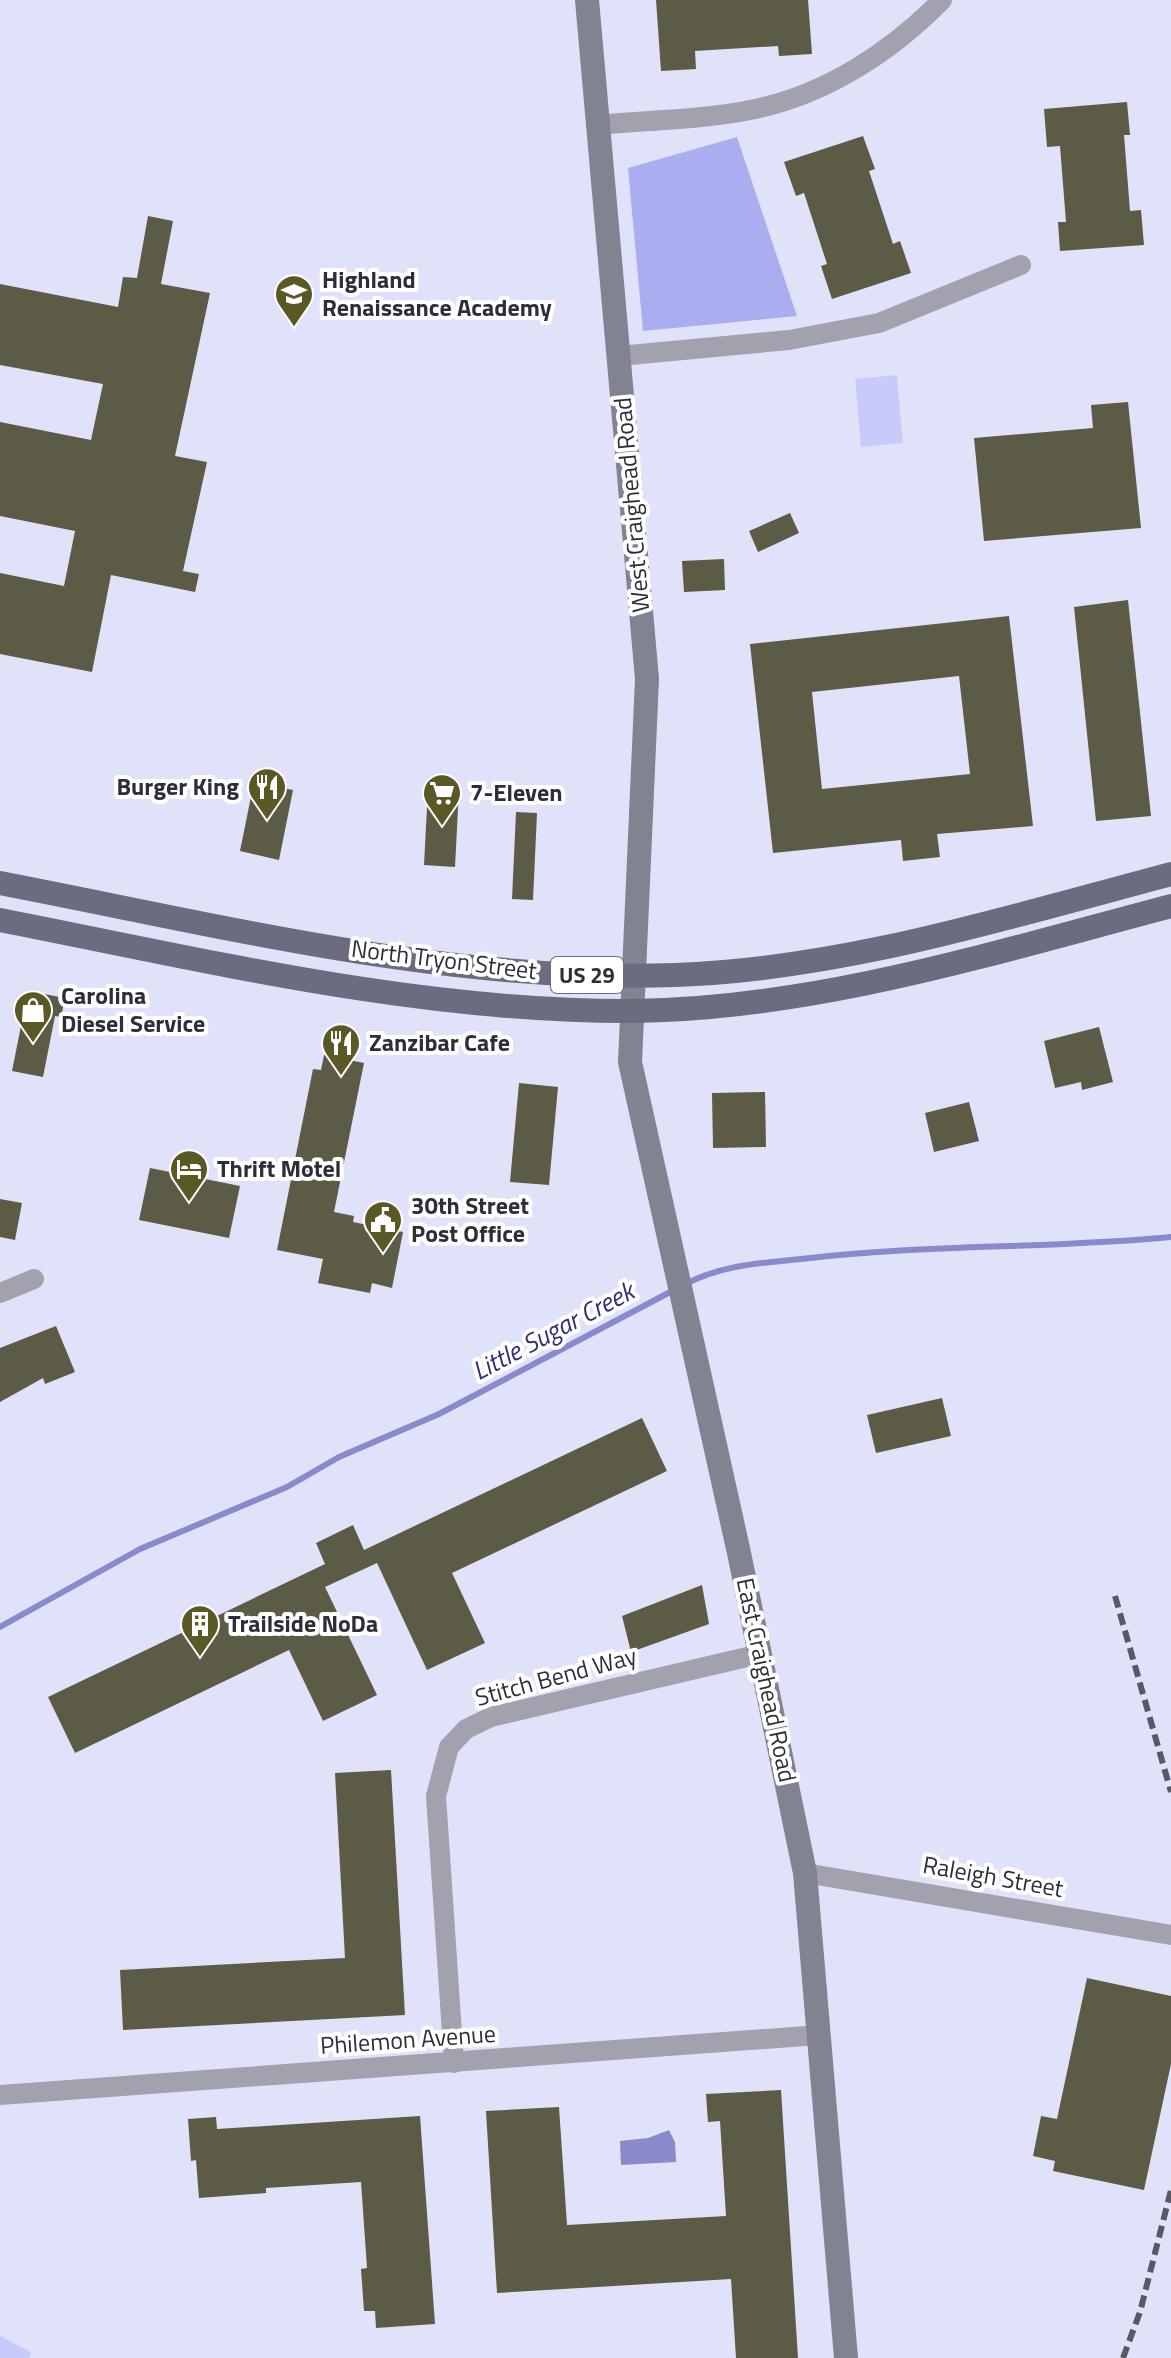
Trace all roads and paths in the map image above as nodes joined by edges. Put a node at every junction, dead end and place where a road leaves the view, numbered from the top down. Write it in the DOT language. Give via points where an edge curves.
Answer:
graph roads {
  1 [pos="587,0"];
  2 [pos="942,0"];
  3 [pos="597,125"];
  4 [pos="1021,265"];
  5 [pos="619,356"];
  6 [pos="1171,874"];
  7 [pos="0,883"];
  8 [pos="1171,906"];
  9 [pos="0,920"];
  10 [pos="635,975"];
  11 [pos="634,1011"];
  12 [pos="34,1279"];
  13 [pos="0,1293"];
  14 [pos="760,1654"];
  15 [pos="805,1873"];
  16 [pos="1171,1935"];
  17 [pos="819,2035"];
  18 [pos="454,2063"];
  19 [pos="0,2095"];
  20 [pos="846,2358"];
  1 -- 3 [label="street, West Craighead Road"];
  2 -- 3 [label="street" via="869,61 792,98 755,109"];
  3 -- 5 [label="street, West Craighead Road"];
  4 -- 5 [label="street" via="879,323 789,340"];
  5 -- 10 [label="street, West Craighead Road" via="647,679"];
  6 -- 10 [label="main road, North Tryon Street / US 29" via="875,950 759,968"];
  7 -- 10 [label="main road, North Tryon Street / US 29" via="378,955 511,970"];
  8 -- 11 [label="main road, North Tryon Street / US 29" via="816,992"];
  9 -- 11 [label="main road, North Tryon Street / US 29" via="412,997"];
  10 -- 11 [label="street, West Craighead Road"];
  11 -- 14 [label="street, East Craighead Road" via="630,1062"];
  12 -- 13 [label="street"];
  14 -- 15 [label="street, East Craighead Road"];
  14 -- 18 [label="street, Stitch Bend Way" via="491,1717 466,1729 449,1747 436,1796"];
  15 -- 16 [label="street, Raleigh Street"];
  15 -- 17 [label="street, East Craighead Road"];
  17 -- 18 [label="street, Philemon Avenue"];
  17 -- 20 [label="street, East Craighead Road"];
  18 -- 19 [label="street, Philemon Avenue"];
}
